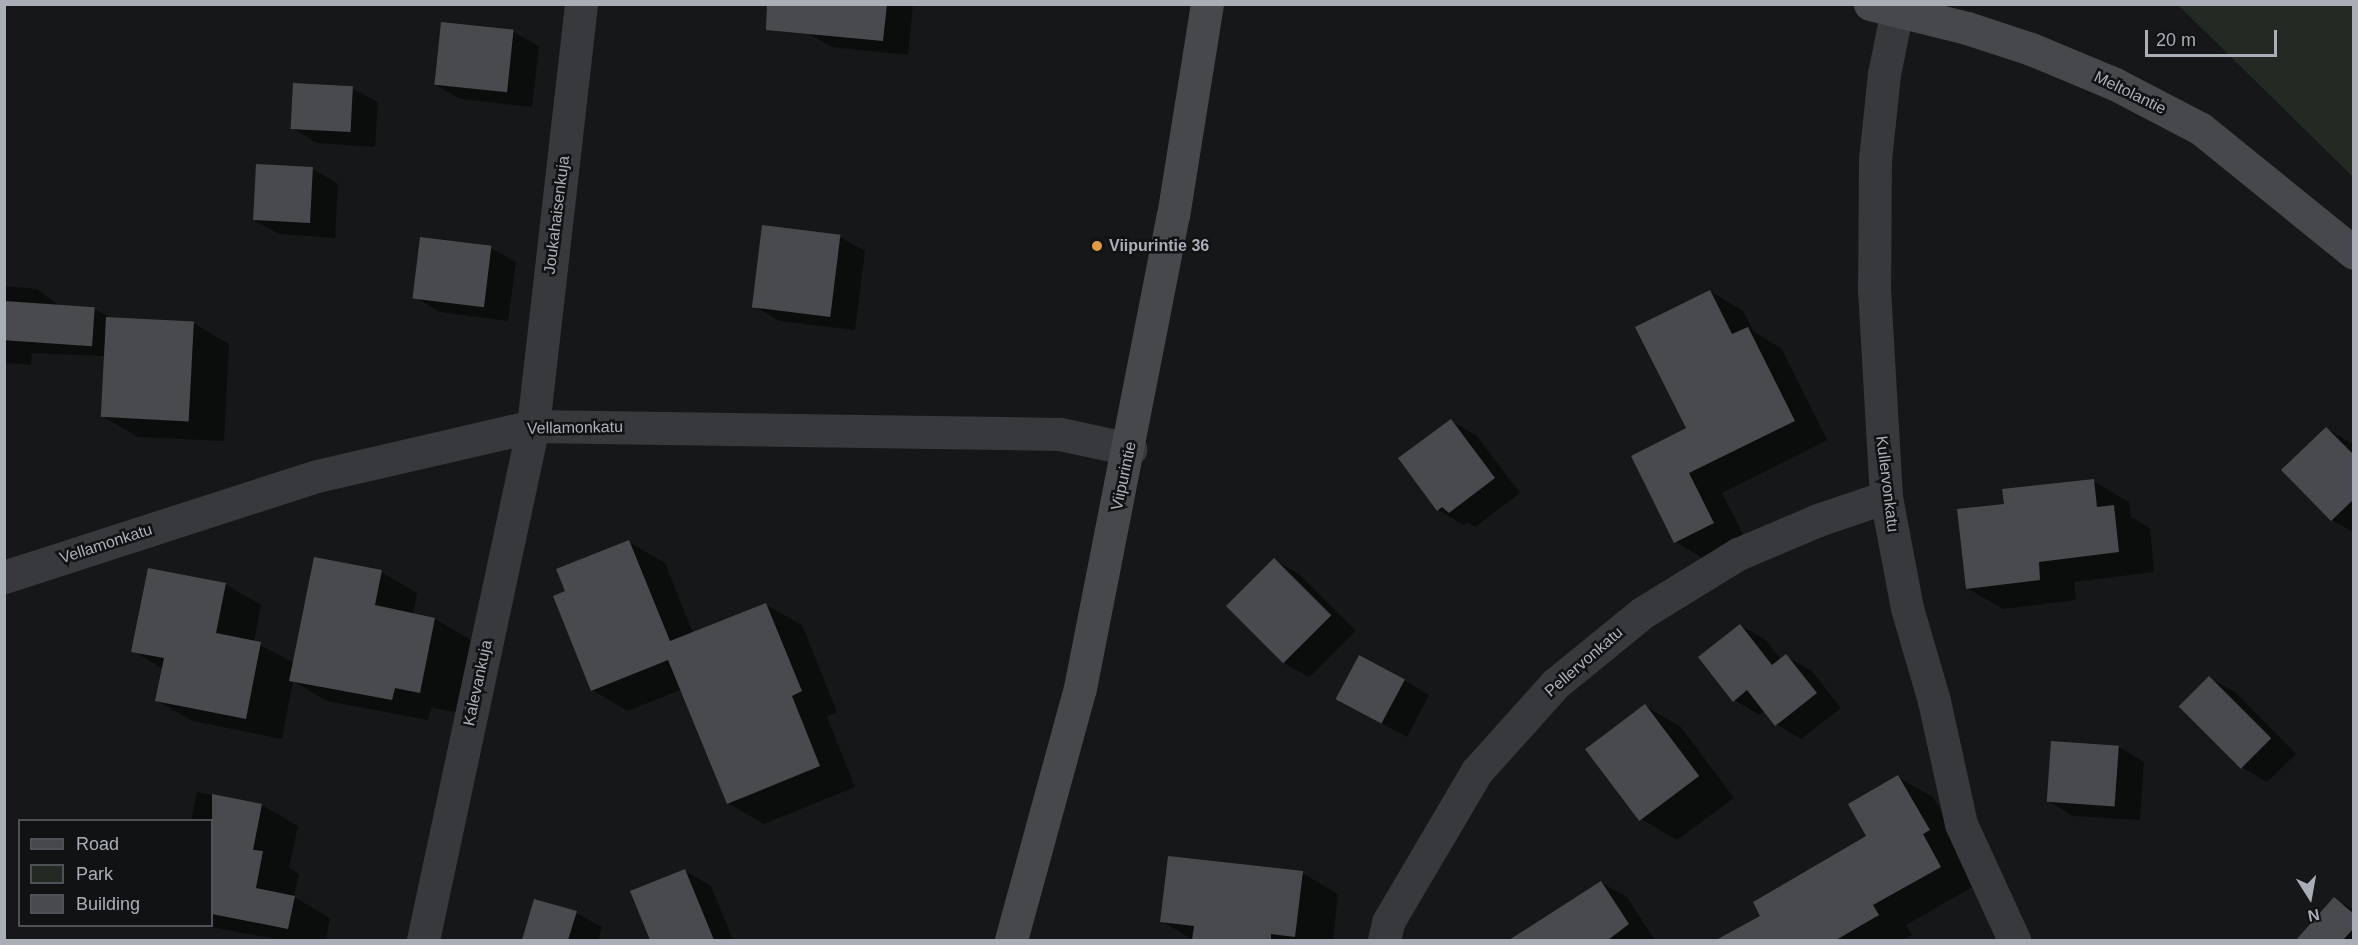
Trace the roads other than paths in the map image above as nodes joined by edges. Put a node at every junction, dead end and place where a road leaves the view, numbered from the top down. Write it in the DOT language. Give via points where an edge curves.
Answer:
graph roads {
  1 [pos="581,4"];
  2 [pos="1207,4"];
  3 [pos="1883,7"];
  4 [pos="2354,253"];
  5 [pos="533,426"];
  6 [pos="1130,449"];
  7 [pos="1886,497"];
  8 [pos="4,576"];
  9 [pos="423,940"];
  10 [pos="1011,940"];
  11 [pos="1384,940"];
  12 [pos="2014,940"];
  1 -- 5 [label="street, Joukahaisenkuja"];
  2 -- 6 [label="main road, Viipurintie"];
  3 -- 4 [label="main road, Meltolantie" via="2031,49 2115,84 2201,129"];
  3 -- 7 [label="street, Kullervonkatu" via="1884,74 1875,159 1875,322"];
  5 -- 6 [label="street, Vellamonkatu" via="1060,434"];
  5 -- 8 [label="street, Vellamonkatu" via="317,476"];
  5 -- 9 [label="street, Kalevankuja"];
  6 -- 10 [label="main road, Viipurintie" via="1080,688"];
  7 -- 11 [label="street, Pellervonkatu" via="1738,554 1642,614 1555,684 1477,771 1388,922"];
  7 -- 12 [label="street, Kullervonkatu" via="1907,609 1934,701 1961,824"];
}
